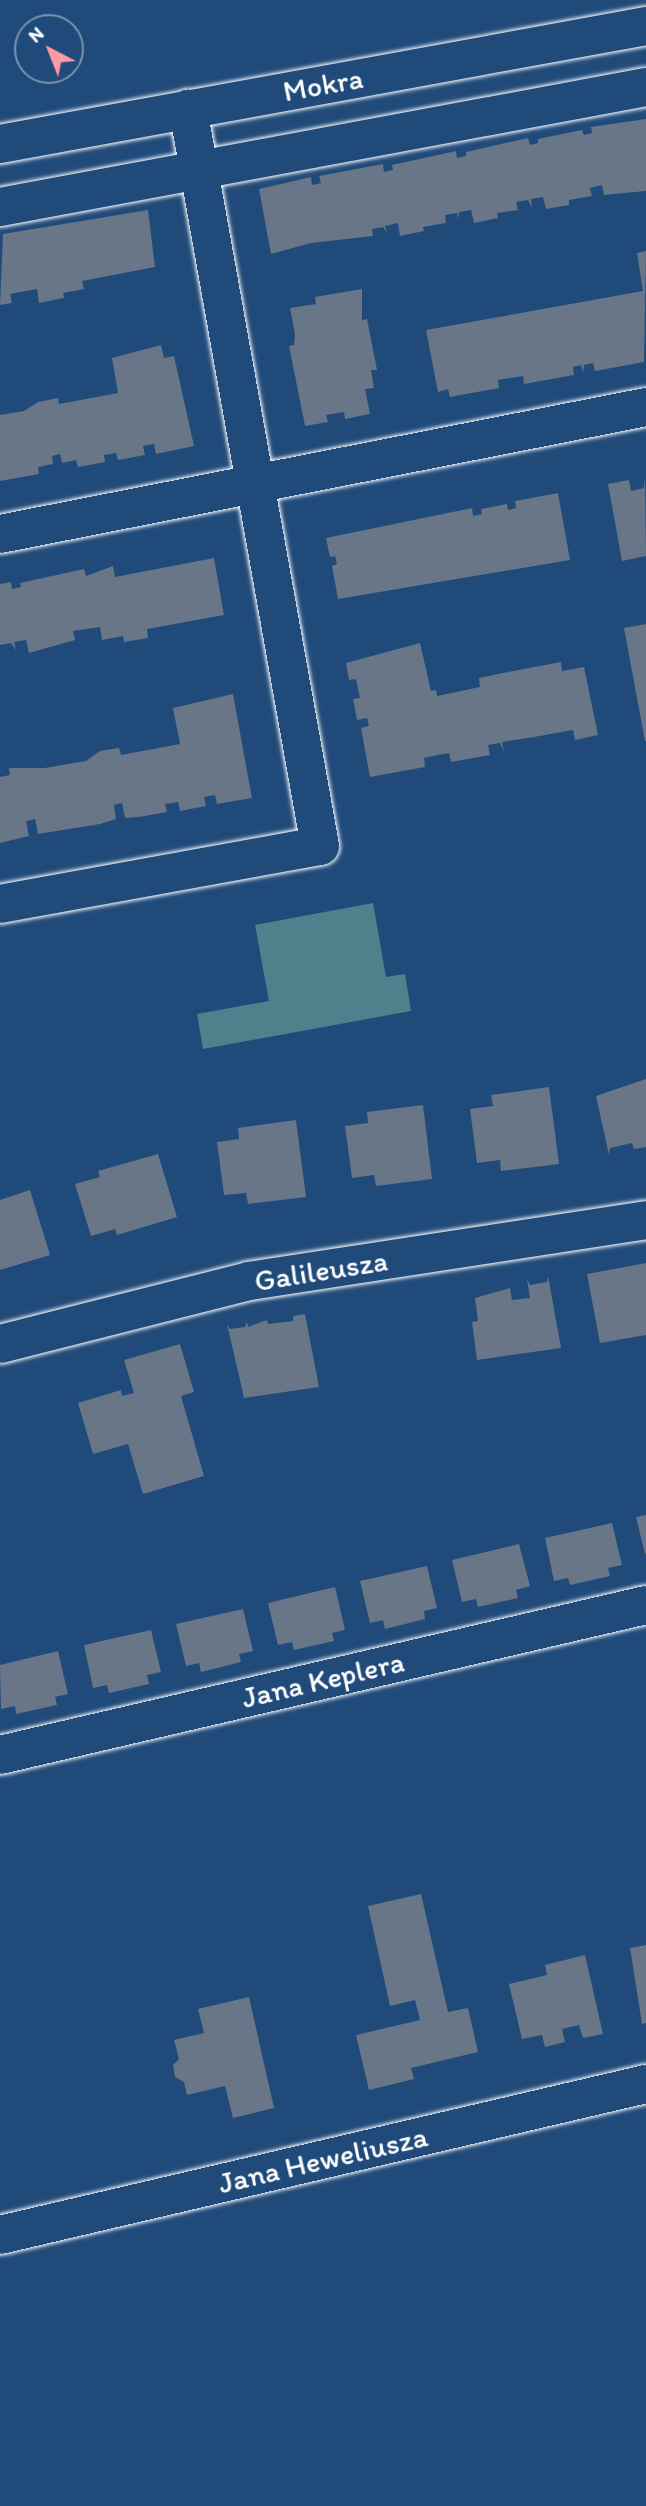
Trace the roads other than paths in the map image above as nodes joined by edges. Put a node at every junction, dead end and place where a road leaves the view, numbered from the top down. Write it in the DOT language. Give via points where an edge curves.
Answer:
graph roads {
  1 [pos="646,26"];
  2 [pos="646,87"];
  3 [pos="188,109"];
  4 [pos="0,144"];
  5 [pos="199,170"];
  6 [pos="0,207"];
  7 [pos="646,407"];
  8 [pos="256,483"];
  9 [pos="0,534"];
  10 [pos="0,904"];
  11 [pos="646,1220"];
  12 [pos="0,1344"];
  13 [pos="646,1605"];
  14 [pos="0,1755"];
  15 [pos="646,2084"];
  16 [pos="0,2235"];
  1 -- 3 [label="street, Mokra"];
  2 -- 5 [label="street"];
  3 -- 4 [label="street, Mokra"];
  3 -- 5 [label="street"];
  5 -- 6 [label="street"];
  5 -- 8 [label="street"];
  7 -- 8 [label="street"];
  8 -- 9 [label="street"];
  8 -- 10 [label="street" via="320,846"];
  11 -- 12 [label="street, Galileusza" via="249,1281"];
  13 -- 14 [label="street, Jana Keplera"];
  15 -- 16 [label="street, Jana Heweliusza"];
}
